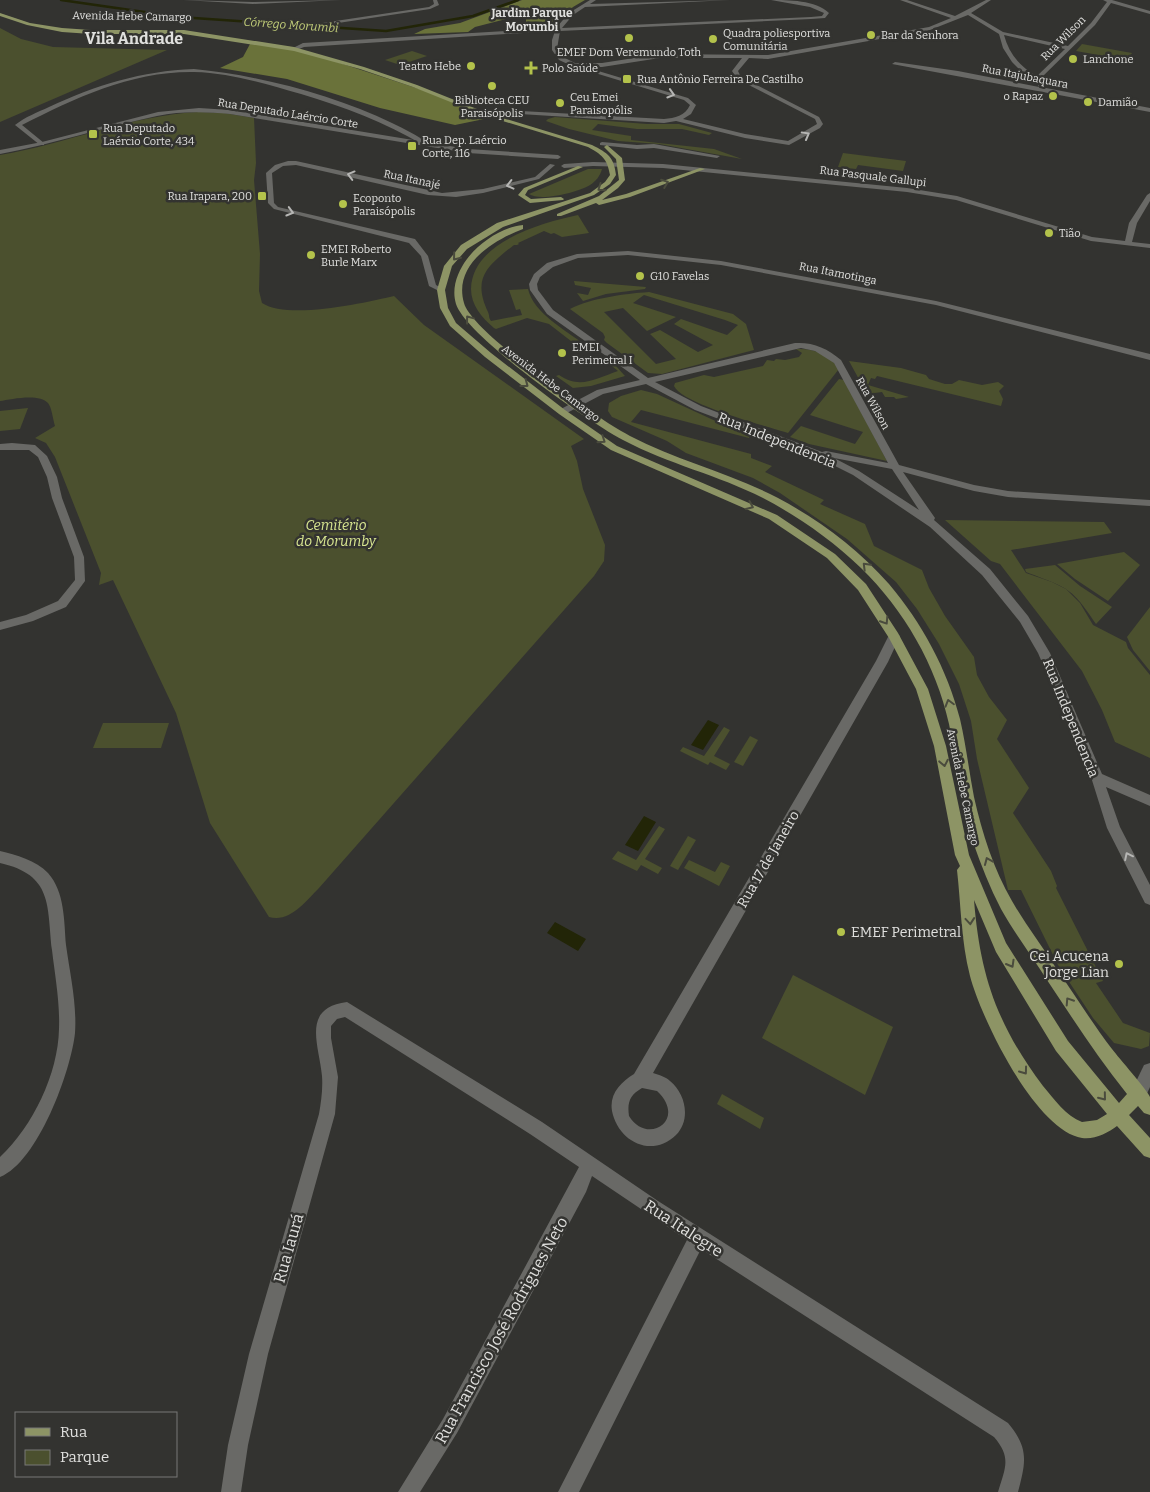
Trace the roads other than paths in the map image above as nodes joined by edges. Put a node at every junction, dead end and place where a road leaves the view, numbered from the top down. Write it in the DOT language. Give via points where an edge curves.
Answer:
graph roads {
  1 [pos="185,0"];
  2 [pos="315,0"];
  3 [pos="339,0"];
  4 [pos="435,0"];
  5 [pos="594,0"];
  6 [pos="728,0"];
  7 [pos="773,0"];
  8 [pos="902,0"];
  9 [pos="988,0"];
  10 [pos="1107,1"];
  11 [pos="321,2"];
  12 [pos="583,6"];
  13 [pos="0,8"];
  14 [pos="968,13"];
  15 [pos="1150,13"];
  16 [pos="0,14"];
  17 [pos="955,18"];
  18 [pos="325,23"];
  19 [pos="558,30"];
  20 [pos="1001,33"];
  21 [pos="303,45"];
  22 [pos="1070,48"];
  23 [pos="294,49"];
  24 [pos="747,57"];
  25 [pos="612,63"];
  26 [pos="895,64"];
  27 [pos="574,65"];
  28 [pos="605,74"];
  29 [pos="1038,78"];
  30 [pos="1044,89"];
  31 [pos="455,94"];
  32 [pos="496,109"];
  33 [pos="1150,110"];
  34 [pos="505,112"];
  35 [pos="564,114"];
  36 [pos="678,120"];
  37 [pos="531,121"];
  38 [pos="521,125"];
  39 [pos="42,144"];
  40 [pos="425,144"];
  41 [pos="602,144"];
  42 [pos="637,147"];
  43 [pos="0,152"];
  44 [pos="517,155"];
  45 [pos="717,156"];
  46 [pos="566,158"];
  47 [pos="619,158"];
  48 [pos="552,164"];
  49 [pos="586,165"];
  50 [pos="564,166"];
  51 [pos="702,169"];
  52 [pos="1150,195"];
  53 [pos="576,199"];
  54 [pos="585,207"];
  55 [pos="1128,244"];
  56 [pos="1150,246"];
  57 [pos="441,290"];
  58 [pos="534,290"];
  59 [pos="1150,357"];
  60 [pos="647,381"];
  61 [pos="577,405"];
  62 [pos="562,412"];
  63 [pos="0,447"];
  64 [pos="812,451"];
  65 [pos="895,467"];
  66 [pos="1150,503"];
  67 [pos="934,524"];
  68 [pos="0,626"];
  69 [pos="894,636"];
  70 [pos="1097,777"];
  71 [pos="1150,801"];
  72 [pos="962,855"];
  73 [pos="0,857"];
  74 [pos="1150,899"];
  75 [pos="337,1010"];
  76 [pos="1150,1071"];
  77 [pos="640,1080"];
  78 [pos="1138,1094"];
  79 [pos="1150,1107"];
  80 [pos="1118,1115"];
  81 [pos="1150,1150"];
  82 [pos="589,1164"];
  83 [pos="0,1169"];
  84 [pos="698,1237"];
  85 [pos="231,1492"];
  86 [pos="408,1492"];
  87 [pos="568,1492"];
  88 [pos="1008,1492"];
  1 -- 11 [label="street"];
  2 -- 11 [label="street"];
  3 -- 11 [label="street"];
  4 -- 18 [label="street" via="437,5 430,8"];
  5 -- 12 [label="street"];
  6 -- 12 [label="street"];
  7 -- 19 [label="street" via="816,7 828,13 811,18"];
  8 -- 17 [label="street"];
  9 -- 14 [label="street"];
  10 -- 15 [label="street"];
  10 -- 22 [label="street, Rua Wilson" via="1093,24"];
  12 -- 19 [label="street" via="564,20"];
  13 -- 21 [label="main road, Avenida Hebe Camargo" via="44,22 81,27 188,28"];
  14 -- 17 [label="street"];
  14 -- 20 [label="street"];
  16 -- 23 [label="main road, Avenida Hebe Camargo" via="62,30 184,32"];
  17 -- 24 [label="street" via="911,32 777,55"];
  19 -- 21 [label="street"];
  19 -- 27 [label="street" via="554,52"];
  20 -- 22 [label="street"];
  20 -- 29 [label="street" via="1008,54 1016,64"];
  21 -- 23 [label="street"];
  21 -- 31 [label="main road, Avenida Hebe Camargo"];
  22 -- 29 [label="street, Rua Wilson"];
  23 -- 38 [label="main road, Avenida Hebe Camargo" via="406,83"];
  24 -- 25 [label="street" via="660,56"];
  36 -- 24 [label="street, one-way" via="789,143 820,124 817,118 739,78 735,71"];
  25 -- 27 [label="street"];
  25 -- 28 [label="street" via="603,70"];
  26 -- 30 [label="street, Rua Itajubaquara"];
  27 -- 28 [label="street"];
  28 -- 36 [label="street, one-way" via="686,99 693,105 691,111"];
  29 -- 30 [label="street, Rua Wilson"];
  30 -- 33 [label="street, Rua Itajubaquara"];
  32 -- 34 [label="main road"];
  34 -- 35 [label="street"];
  34 -- 37 [label="main road"];
  35 -- 36 [label="street" via="646,121"];
  35 -- 37 [label="street" via="539,116"];
  37 -- 38 [label="street"];
  37 -- 41 [label="main road"];
  38 -- 53 [label="main road, Avenida Hebe Camargo, one-way" via="590,146 611,162 613,175 608,183 592,194"];
  39 -- 40 [label="street, Rua Deputado Laércio Corte" via="158,114 199,110 230,112"];
  39 -- 40 [label="street" via="18,125 76,96 114,82 147,74 204,71 237,76 338,104 379,119"];
  39 -- 43 [label="street, Rua Deputado Laércio Corte"];
  40 -- 44 [label="street, Rua Deputado Laércio Corte" via="468,152"];
  41 -- 42 [label="street"];
  41 -- 47 [label="main road"];
  42 -- 45 [label="street" via="654,146"];
  42 -- 47 [label="street"];
  44 -- 46 [label="street, Rua Deputado Laércio Corte"];
  44 -- 48 [label="street, Rua Deputado Laércio Corte"];
  46 -- 48 [label="street, Rua Itanajé" via="550,161"];
  46 -- 49 [label="street, Rua Pasquale Gallupi"];
  46 -- 50 [label="street" via="572,163"];
  47 -- 54 [label="main road, Avenida Hebe Camargo" via="622,180 614,189"];
  48 -- 50 [label="street, Rua Deputado Laércio Corte"];
  48 -- 57 [label="street, Rua Itanajé, one-way" via="537,178 448,196 291,163 274,168 268,176 271,203 276,208 412,241 425,255 433,286"];
  49 -- 50 [label="street, Rua Pasquale Gallupi"];
  49 -- 51 [label="street, Rua Pasquale Gallupi"];
  49 -- 53 [label="main road" via="526,189 521,195 537,202"];
  54 -- 51 [label="main road, one-way" via="628,196"];
  51 -- 55 [label="street, Rua Pasquale Gallupi" via="957,198 1076,234"];
  52 -- 55 [label="street" via="1133,223"];
  53 -- 57 [label="main road, Avenida Hebe Camargo, one-way" via="500,225 477,238 464,247 448,266"];
  61 -- 54 [label="main road, Avenida Hebe Camargo, one-way" via="472,324 460,307 457,285 467,262 489,242 510,230"];
  55 -- 56 [label="street, Rua Pasquale Gallupi"];
  57 -- 62 [label="main road, Avenida Hebe Camargo, one-way" via="444,308 453,324"];
  58 -- 59 [label="street, Rua Itamotinga" via="534,280 541,272 570,257 628,253 668,256 936,303"];
  58 -- 60 [label="street, Rua Independencia" via="550,312"];
  60 -- 61 [label="street" via="596,394 580,400"];
  60 -- 64 [label="street, Rua Independencia" via="698,408"];
  60 -- 65 [label="street, Rua Wilson" via="795,346 814,346 838,362"];
  61 -- 62 [label="street"];
  78 -- 61 [label="main road, Avenida Hebe Camargo, one-way" via="1082,1021 1004,900 980,842 966,791 954,719 940,674 894,596 851,552 801,515 755,491 626,438"];
  62 -- 69 [label="main road, Avenida Hebe Camargo, one-way" via="614,448 773,516 824,551 862,587"];
  63 -- 68 [label="street" via="32,447 42,456 79,557 80,581 62,604"];
  64 -- 65 [label="street"];
  64 -- 67 [label="street, Rua Independencia" via="856,473"];
  65 -- 66 [label="street" via="1008,494"];
  65 -- 67 [label="street, Rua Wilson"];
  67 -- 70 [label="street, Rua Independencia" via="986,572 1024,619 1044,653"];
  69 -- 72 [label="main road, Avenida Hebe Camargo, one-way" via="922,688 940,746"];
  69 -- 77 [label="street, Rua 17 de Janeiro"];
  70 -- 71 [label="street"];
  74 -- 70 [label="street, Rua Independencia, one-way" via="1114,828"];
  72 -- 80 [label="main road, Avenida Hebe Camargo, one-way" via="1001,947 1024,987 1062,1046"];
  72 -- 80 [label="main road, one-way" via="975,966 987,1004 1010,1050 1053,1111 1071,1127 1087,1130 1105,1125"];
  73 -- 83 [label="street" via="29,867 44,878 53,894 67,1032 52,1091 36,1125"];
  75 -- 82 [label="street, Rua Italegre" via="347,1009 374,1025"];
  75 -- 85 [label="street, Rua Iaurá" via="323,1026 330,1069 325,1126 262,1336 236,1450"];
  76 -- 78 [label="street"];
  78 -- 79 [label="main road, Avenida Hebe Camargo"];
  78 -- 80 [label="main road"];
  80 -- 81 [label="main road, Avenida Hebe Camargo"];
  82 -- 84 [label="street, Rua Italegre"];
  82 -- 86 [label="street, Rua Francisco José Rodrigues Neto" via="450,1426"];
  84 -- 87 [label="street"];
  84 -- 88 [label="street, Rua Italegre" via="1001,1430 1013,1443 1016,1461"];
}
